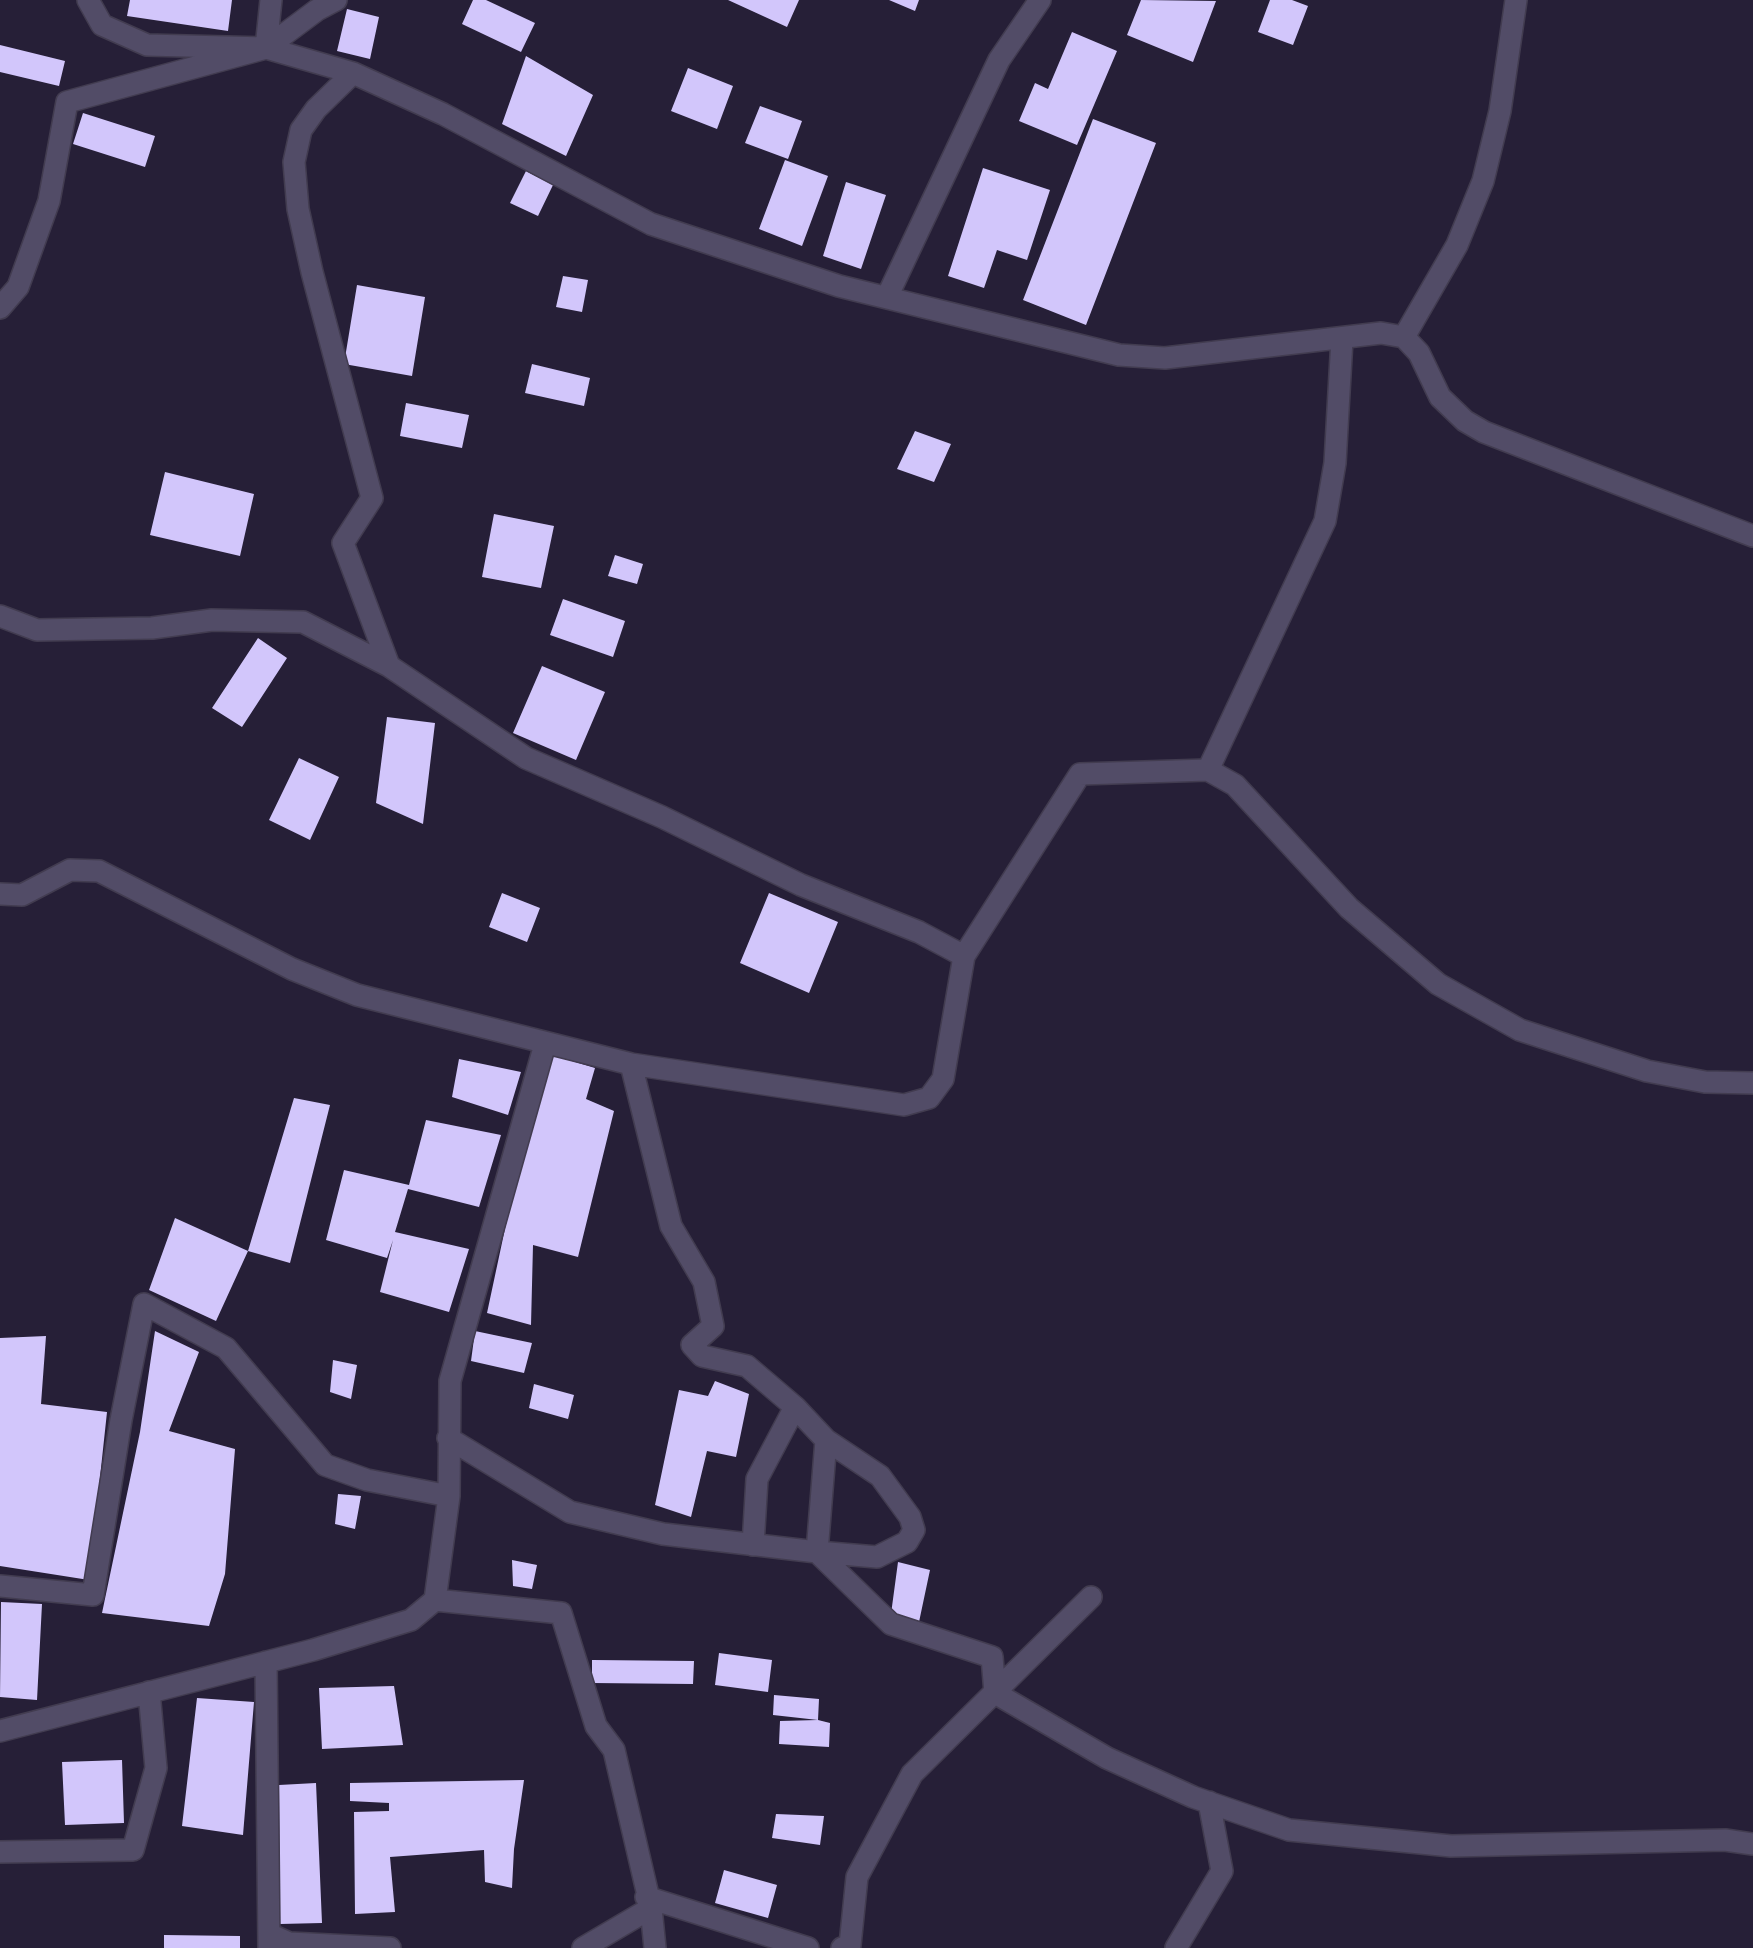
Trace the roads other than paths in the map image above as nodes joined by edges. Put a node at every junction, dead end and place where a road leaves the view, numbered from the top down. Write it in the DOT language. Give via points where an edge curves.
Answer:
graph roads {
  1 [pos="88,0"];
  2 [pos="271,0"];
  3 [pos="336,0"];
  4 [pos="1040,0"];
  5 [pos="1516,0"];
  6 [pos="266,48"];
  7 [pos="353,73"];
  8 [pos="887,297"];
  9 [pos="0,308"];
  10 [pos="1404,337"];
  11 [pos="1342,339"];
  12 [pos="1753,536"];
  13 [pos="0,616"];
  14 [pos="388,666"];
  15 [pos="1208,770"];
  16 [pos="0,894"];
  17 [pos="964,956"];
  18 [pos="545,1044"];
  19 [pos="631,1064"];
  20 [pos="1753,1083"];
  21 [pos="795,1407"];
  22 [pos="448,1438"];
  23 [pos="826,1440"];
  24 [pos="449,1496"];
  25 [pos="753,1545"];
  26 [pos="817,1552"];
  27 [pos="0,1586"];
  28 [pos="1091,1598"];
  29 [pos="435,1600"];
  30 [pos="267,1662"];
  31 [pos="149,1692"];
  32 [pos="995,1693"];
  33 [pos="0,1731"];
  34 [pos="1209,1802"];
  35 [pos="1753,1844"];
  36 [pos="0,1852"];
  37 [pos="649,1902"];
  38 [pos="269,1941"];
  39 [pos="390,1948"];
  40 [pos="583,1948"];
  41 [pos="655,1948"];
  42 [pos="808,1948"];
  43 [pos="842,1948"];
  44 [pos="1176,1948"];
  1 -- 6 [label="street" via="102,24 147,45"];
  2 -- 6 [label="street"];
  3 -- 6 [label="street"];
  4 -- 8 [label="street" via="999,60"];
  5 -- 10 [label="street" via="1500,111 1483,181 1457,244"];
  6 -- 7 [label="street"];
  6 -- 9 [label="street" via="67,102 49,201 18,287"];
  7 -- 8 [label="street" via="443,114 651,223 839,286"];
  7 -- 14 [label="street" via="301,130 294,162 298,209 312,272 372,498 343,543"];
  8 -- 11 [label="street" via="1119,355 1165,359"];
  10 -- 11 [label="street" via="1381,333"];
  10 -- 12 [label="street" via="1419,353 1440,397 1483,432"];
  11 -- 15 [label="street" via="1335,463 1325,521"];
  13 -- 14 [label="street" via="37,630 152,628 212,620 303,622"];
  14 -- 17 [label="street" via="526,758"];
  15 -- 17 [label="street" via="1080,774"];
  15 -- 20 [label="street" via="1235,785 1349,908 1438,984 1520,1030 1647,1071 1704,1082"];
  16 -- 18 [label="street" via="22,895 70,870 99,871 292,969 357,995"];
  17 -- 19 [label="street" via="943,1079 929,1098 904,1105"];
  18 -- 19 [label="street"];
  18 -- 22 [label="street" via="450,1381"];
  19 -- 21 [label="street" via="671,1227 704,1282 713,1326 692,1345 702,1356 747,1366"];
  21 -- 23 [label="street"];
  21 -- 25 [label="street" via="757,1479"];
  22 -- 24 [label="street"];
  22 -- 25 [label="street" via="570,1512 663,1534"];
  23 -- 26 [label="street"];
  23 -- 26 [label="street" via="880,1476 910,1517 914,1530 907,1542 877,1557"];
  24 -- 27 [label="street" via="367,1480 325,1465 226,1348 144,1304 93,1595"];
  24 -- 29 [label="street"];
  25 -- 26 [label="street"];
  26 -- 32 [label="street" via="891,1624 992,1657"];
  28 -- 32 [label="street"];
  29 -- 30 [label="street" via="411,1620"];
  29 -- 37 [label="street" via="561,1612 596,1726 614,1750"];
  30 -- 31 [label="street"];
  30 -- 38 [label="street"];
  31 -- 33 [label="street"];
  31 -- 36 [label="street" via="156,1768 133,1850"];
  32 -- 34 [label="street" via="1107,1758"];
  32 -- 43 [label="street" via="912,1774 857,1877 850,1945"];
  34 -- 35 [label="street" via="1289,1830 1451,1846 1726,1840"];
  34 -- 44 [label="street" via="1222,1871"];
  37 -- 40 [label="street"];
  37 -- 41 [label="street"];
  37 -- 42 [label="street"];
  38 -- 39 [label="street"];
}
